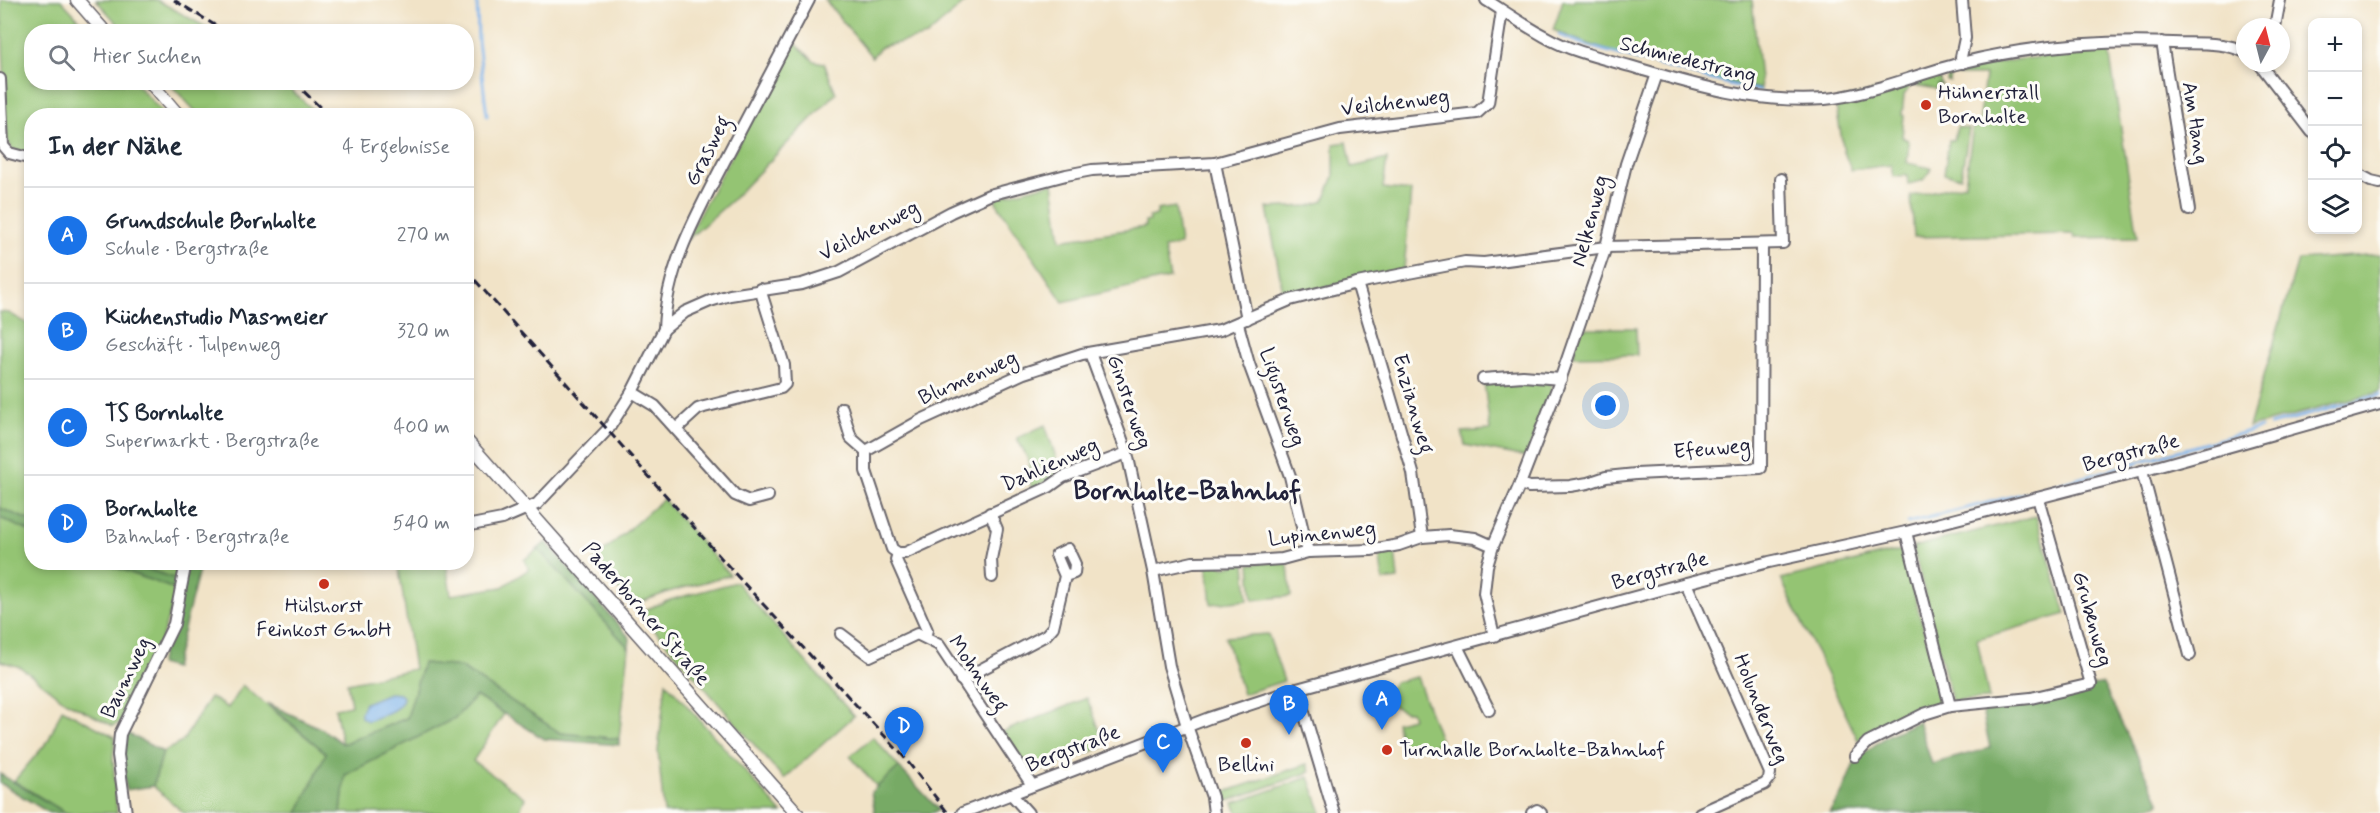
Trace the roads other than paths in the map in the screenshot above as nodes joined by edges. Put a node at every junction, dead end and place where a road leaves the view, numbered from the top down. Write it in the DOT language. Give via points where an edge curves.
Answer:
graph roads {
  1 [pos="77,0"];
  2 [pos="809,0"];
  3 [pos="1486,0"];
  4 [pos="1962,0"];
  5 [pos="2280,0"];
  6 [pos="1502,11"];
  7 [pos="2277,18"];
  8 [pos="98,24"];
  9 [pos="2162,42"];
  10 [pos="2236,49"];
  11 [pos="1963,63"];
  12 [pos="2266,72"];
  13 [pos="1657,74"];
  14 [pos="0,79"];
  15 [pos="157,90"];
  16 [pos="172,108"];
  17 [pos="2308,126"];
  18 [pos="24,157"];
  19 [pos="1215,164"];
  20 [pos="2362,176"];
  21 [pos="1781,179"];
  22 [pos="2380,183"];
  23 [pos="2189,210"];
  24 [pos="1762,244"];
  25 [pos="1606,248"];
  26 [pos="1357,283"];
  27 [pos="760,289"];
  28 [pos="1243,322"];
  29 [pos="664,329"];
  30 [pos="1090,353"];
  31 [pos="1483,379"];
  32 [pos="1560,379"];
  33 [pos="632,392"];
  34 [pos="2380,404"];
  35 [pos="842,408"];
  36 [pos="676,429"];
  37 [pos="474,449"];
  38 [pos="866,451"];
  39 [pos="1127,453"];
  40 [pos="2142,471"];
  41 [pos="1520,484"];
  42 [pos="768,496"];
  43 [pos="2038,498"];
  44 [pos="527,509"];
  45 [pos="990,513"];
  46 [pos="474,524"];
  47 [pos="1906,532"];
  48 [pos="1422,537"];
  49 [pos="1493,546"];
  50 [pos="1308,552"];
  51 [pos="898,553"];
  52 [pos="184,570"];
  53 [pos="1153,571"];
  54 [pos="1065,576"];
  55 [pos="992,577"];
  56 [pos="1686,584"];
  57 [pos="841,634"];
  58 [pos="1494,636"];
  59 [pos="925,638"];
  60 [pos="1457,645"];
  61 [pos="2190,655"];
  62 [pos="961,680"];
  63 [pos="1296,689"];
  64 [pos="1950,706"];
  65 [pos="1489,710"];
  66 [pos="1187,726"];
  67 [pos="1855,756"];
  68 [pos="1032,785"];
  69 [pos="1011,794"];
  70 [pos="126,813"];
  71 [pos="797,813"];
  72 [pos="962,813"];
  73 [pos="1028,813"];
  74 [pos="1214,813"];
  75 [pos="1334,813"];
  76 [pos="1532,813"];
  77 [pos="1541,813"];
  78 [pos="1700,813"];
  1 -- 8 [label="main road"];
  2 -- 29 [label="street, Grasweg" via="688,232 672,280"];
  3 -- 6 [label="street, Schmiedestrang"];
  4 -- 11 [label="street"];
  5 -- 7 [label="street"];
  6 -- 13 [label="street, Schmiedestrang" via="1575,50"];
  6 -- 19 [label="street, Veilchenweg" via="1488,103 1477,112 1340,129"];
  9 -- 10 [label="street, Schmiedestrang"];
  9 -- 11 [label="street, Schmiedestrang" via="2054,48"];
  9 -- 23 [label="street, Am Hang"];
  11 -- 13 [label="street, Schmiedestrang" via="1826,99 1733,95"];
  12 -- 17 [label="street"];
  13 -- 25 [label="street, Nelkenweg" via="1626,164"];
  14 -- 18 [label="street" via="3,146 9,153"];
  15 -- 16 [label="main road"];
  19 -- 27 [label="street, Veilchenweg" via="1092,170 989,195 839,272 802,284"];
  19 -- 28 [label="street" via="1234,249"];
  20 -- 22 [label="street"];
  21 -- 24 [label="street" via="1783,243"];
  24 -- 25 [label="street"];
  24 -- 41 [label="street, Efeuweg" via="1761,468 1636,474 1570,486"];
  25 -- 26 [label="street, Ginsterweg" via="1465,262"];
  25 -- 32 [label="street, Nelkenweg"];
  26 -- 28 [label="street, Ginsterweg" via="1290,300"];
  26 -- 48 [label="street, Enzianweg" via="1413,473"];
  27 -- 29 [label="street, Veilchenweg" via="710,301 684,312"];
  27 -- 36 [label="street" via="784,365 785,384 698,409"];
  28 -- 30 [label="street, Ginsterweg" via="1220,330"];
  28 -- 50 [label="street, Ligusterweg" via="1249,364 1290,476"];
  29 -- 33 [label="street, Veilchenweg"];
  30 -- 38 [label="street, Blumenweg" via="1024,373 921,420"];
  30 -- 39 [label="street, Ginsterweg"];
  31 -- 32 [label="street"];
  32 -- 41 [label="street, Nelkenweg"];
  33 -- 36 [label="street" via="655,406"];
  33 -- 44 [label="street, Veilchenweg" via="599,439 537,504"];
  34 -- 40 [label="street, Bergstraße"];
  35 -- 38 [label="street" via="851,438"];
  36 -- 42 [label="street" via="735,495 749,501"];
  37 -- 44 [label="main road, Paderborner Straße"];
  38 -- 51 [label="street" via="866,471 892,549"];
  39 -- 45 [label="street, Dahlienweg" via="1063,477"];
  39 -- 53 [label="street, Ginsterweg"];
  40 -- 43 [label="street, Bergstraße"];
  40 -- 61 [label="street"];
  41 -- 49 [label="street, Nelkenweg"];
  43 -- 47 [label="street, Bergstraße"];
  43 -- 64 [label="street, Grubenweg" via="2091,684 2031,698"];
  44 -- 46 [label="street, Veilchenweg"];
  44 -- 71 [label="main road, Paderborner Straße"];
  45 -- 51 [label="street, Dahlienweg"];
  45 -- 55 [label="street, Dahlienweg" via="997,529"];
  47 -- 56 [label="street, Bergstraße"];
  47 -- 64 [label="street"];
  48 -- 49 [label="street, Lupinenweg" via="1475,538"];
  48 -- 50 [label="street, Lupinenweg" via="1371,550"];
  49 -- 58 [label="street, Nelkenweg" via="1484,576 1484,593"];
  50 -- 53 [label="street, Lupinenweg" via="1282,559 1193,562"];
  51 -- 59 [label="street" via="896,560 927,630"];
  52 -- 70 [label="street, Baumweg" via="174,624 120,734 118,755"];
  53 -- 66 [label="street, Ginsterweg" via="1169,666"];
  54 -- 62 [label="street" via="1056,621 1046,635"];
  56 -- 58 [label="street, Bergstraße"];
  56 -- 78 [label="street, Holunderweg" via="1770,773 1765,784"];
  57 -- 59 [label="street, Mohnweg" via="870,656 917,634"];
  58 -- 60 [label="street, Bergstraße"];
  59 -- 62 [label="street, Mohnweg" via="939,645"];
  60 -- 63 [label="street, Bergstraße"];
  60 -- 65 [label="street"];
  62 -- 68 [label="street, Mohnweg"];
  63 -- 66 [label="street, Bergstraße"];
  63 -- 75 [label="street"];
  64 -- 67 [label="street, Grubenweg" via="1924,714 1868,742"];
  66 -- 68 [label="street, Bergstraße"];
  66 -- 74 [label="street, Ginsterweg"];
  68 -- 69 [label="street, Bergstraße"];
  69 -- 72 [label="street, Bergstraße"];
  69 -- 73 [label="street"];
  76 -- 77 [label="street"];
}
